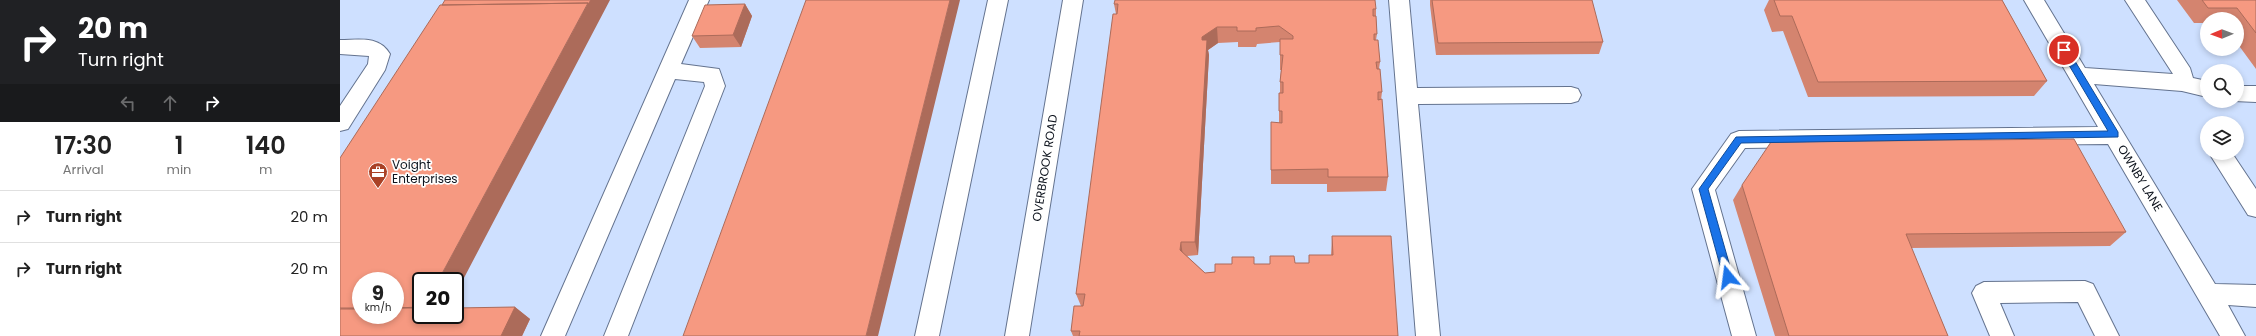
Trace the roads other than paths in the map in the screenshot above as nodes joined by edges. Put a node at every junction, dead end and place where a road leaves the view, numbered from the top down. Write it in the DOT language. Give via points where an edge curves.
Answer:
graph roads {
  1 [pos="699,0"];
  2 [pos="998,0"];
  3 [pos="1073,0"];
  4 [pos="1399,0"];
  5 [pos="2034,0"];
  6 [pos="2135,0"];
  7 [pos="340,46"];
  8 [pos="669,71"];
  9 [pos="2079,75"];
  10 [pos="2182,83"];
  11 [pos="2200,87"];
  12 [pos="2244,94"];
  13 [pos="2256,94"];
  14 [pos="1571,95"];
  15 [pos="1407,96"];
  16 [pos="340,123"];
  17 [pos="2115,135"];
  18 [pos="2225,160"];
  19 [pos="2256,208"];
  20 [pos="2209,294"];
  21 [pos="2256,296"];
  22 [pos="553,336"];
  23 [pos="616,336"];
  24 [pos="927,336"];
  25 [pos="1017,336"];
  26 [pos="1428,336"];
  27 [pos="1744,336"];
  28 [pos="2002,336"];
  29 [pos="2108,336"];
  30 [pos="2233,336"];
  1 -- 8 [label="street"];
  2 -- 24 [label="street"];
  3 -- 25 [label="street, OVERBROOK ROAD"];
  4 -- 15 [label="street"];
  5 -- 9 [label="street, OWNBY LANE"];
  6 -- 10 [label="street" via="2183,73"];
  7 -- 16 [label="street" via="374,47 380,54 378,65"];
  8 -- 22 [label="street"];
  8 -- 23 [label="street" via="712,75 715,86"];
  9 -- 10 [label="street"];
  9 -- 17 [label="street, OWNBY LANE"];
  10 -- 11 [label="street"];
  12 -- 13 [label="street"];
  14 -- 15 [label="street"];
  15 -- 26 [label="street"];
  17 -- 20 [label="street, OWNBY LANE"];
  17 -- 27 [label="street" via="1739,140 1703,189"];
  18 -- 19 [label="street"];
  20 -- 21 [label="street"];
  20 -- 30 [label="street, OWNBY LANE"];
  28 -- 29 [label="street" via="1984,292 2085,291"];
}
